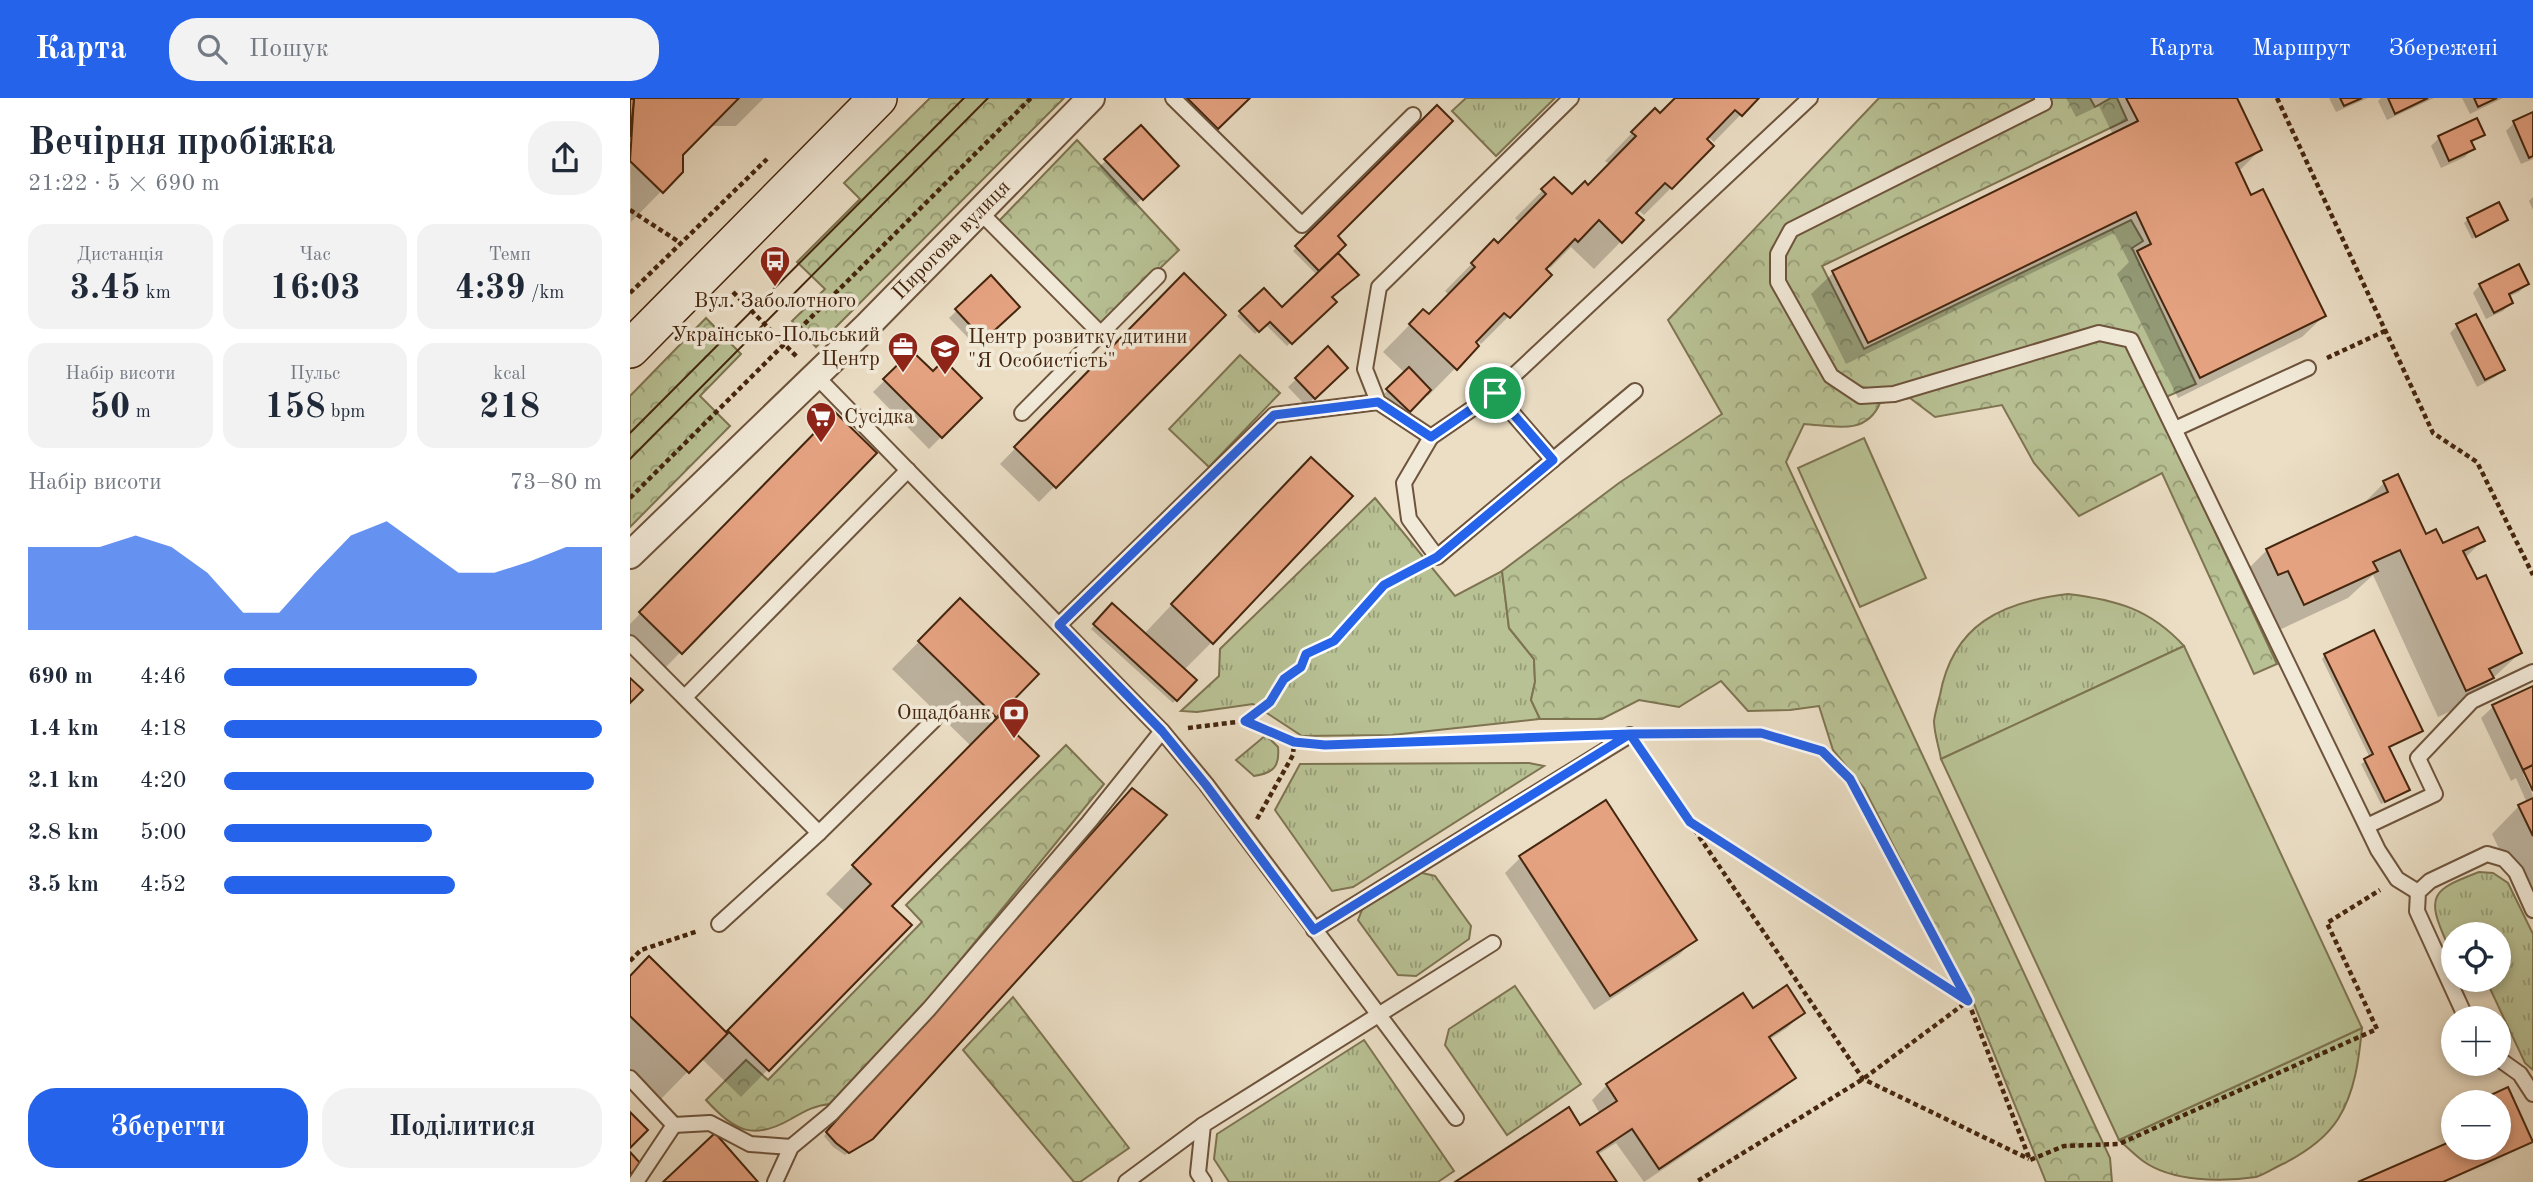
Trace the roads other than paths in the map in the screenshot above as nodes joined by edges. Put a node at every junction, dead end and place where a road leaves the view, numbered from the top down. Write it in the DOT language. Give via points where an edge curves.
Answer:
graph roads {
  1 [pos="878,98"];
  2 [pos="1091,98"];
  3 [pos="1173,98"];
  4 [pos="1571,98"];
  5 [pos="1810,98"];
  6 [pos="2042,98"];
  7 [pos="1413,115"];
  8 [pos="980,212"];
  9 [pos="1158,276"];
  10 [pos="1101,334"];
  11 [pos="630,349"];
  12 [pos="2308,368"];
  13 [pos="816,376"];
  14 [pos="1635,391"];
  15 [pos="1495,393"];
  16 [pos="1378,402"];
  17 [pos="1021,413"];
  18 [pos="2175,429"];
  19 [pos="1431,437"];
  20 [pos="1553,460"];
  21 [pos="908,470"];
  22 [pos="630,555"];
  23 [pos="1059,625"];
  24 [pos="630,643"];
  25 [pos="2533,671"];
  26 [pos="685,697"];
  27 [pos="934,720"];
  28 [pos="1162,731"];
  29 [pos="1630,734"];
  30 [pos="2367,826"];
  31 [pos="819,833"];
  32 [pos="2418,892"];
  33 [pos="2533,910"];
  34 [pos="719,924"];
  35 [pos="1314,930"];
  36 [pos="1493,943"];
  37 [pos="2461,1006"];
  38 [pos="1378,1017"];
  39 [pos="2511,1068"];
  40 [pos="630,1078"];
  41 [pos="2533,1094"];
  42 [pos="1456,1118"];
  43 [pos="674,1125"];
  44 [pos="1203,1125"];
  45 [pos="791,1147"];
  46 [pos="636,1182"];
  47 [pos="775,1182"];
  48 [pos="1126,1182"];
  49 [pos="1204,1182"];
  1 -- 11 [label="main road"];
  2 -- 8 [label="street, Пирогова вулиця"];
  3 -- 7 [label="lane" via="1302,225"];
  4 -- 16 [label="lane" via="1379,287 1365,369"];
  5 -- 15 [label="lane"];
  6 -- 18 [label="lane" via="2044,103 1791,230 1778,254 1778,282 1831,376 1861,396 1894,394 2099,333 2131,340"];
  8 -- 10 [label="lane"];
  8 -- 13 [label="street, Пирогова вулиця"];
  9 -- 10 [label="lane"];
  10 -- 17 [label="lane"];
  12 -- 18 [label="lane"];
  13 -- 21 [label="lane"];
  13 -- 22 [label="street, Пирогова вулиця"];
  14 -- 20 [label="lane"];
  15 -- 19 [label="lane"];
  15 -- 20 [label="lane"];
  16 -- 19 [label="lane"];
  16 -- 23 [label="lane" via="1274,415"];
  18 -- 30 [label="lane"];
  19 -- 20 [label="lane" via="1404,483 1409,519 1437,557"];
  21 -- 23 [label="lane"];
  21 -- 26 [label="lane"];
  23 -- 28 [label="lane"];
  24 -- 26 [label="lane"];
  25 -- 30 [label="lane" via="2472,701 2418,758 2435,794"];
  26 -- 31 [label="lane"];
  27 -- 31 [label="lane"];
  28 -- 35 [label="lane"];
  28 -- 45 [label="lane" via="929,1009 832,1113"];
  29 -- 35 [label="lane"];
  30 -- 32 [label="lane" via="2397,879"];
  31 -- 34 [label="lane"];
  32 -- 33 [label="lane" via="2430,881 2487,854 2504,859 2516,872"];
  32 -- 37 [label="lane" via="2417,911"];
  35 -- 38 [label="lane"];
  36 -- 38 [label="lane"];
  38 -- 42 [label="lane"];
  38 -- 44 [label="lane"];
  39 -- 41 [label="lane"];
  40 -- 43 [label="lane"];
  43 -- 45 [label="lane" via="710,1123 750,1144"];
  43 -- 46 [label="lane"];
  44 -- 48 [label="lane"];
  44 -- 49 [label="lane" via="1198,1173"];
  45 -- 47 [label="lane"];
}
